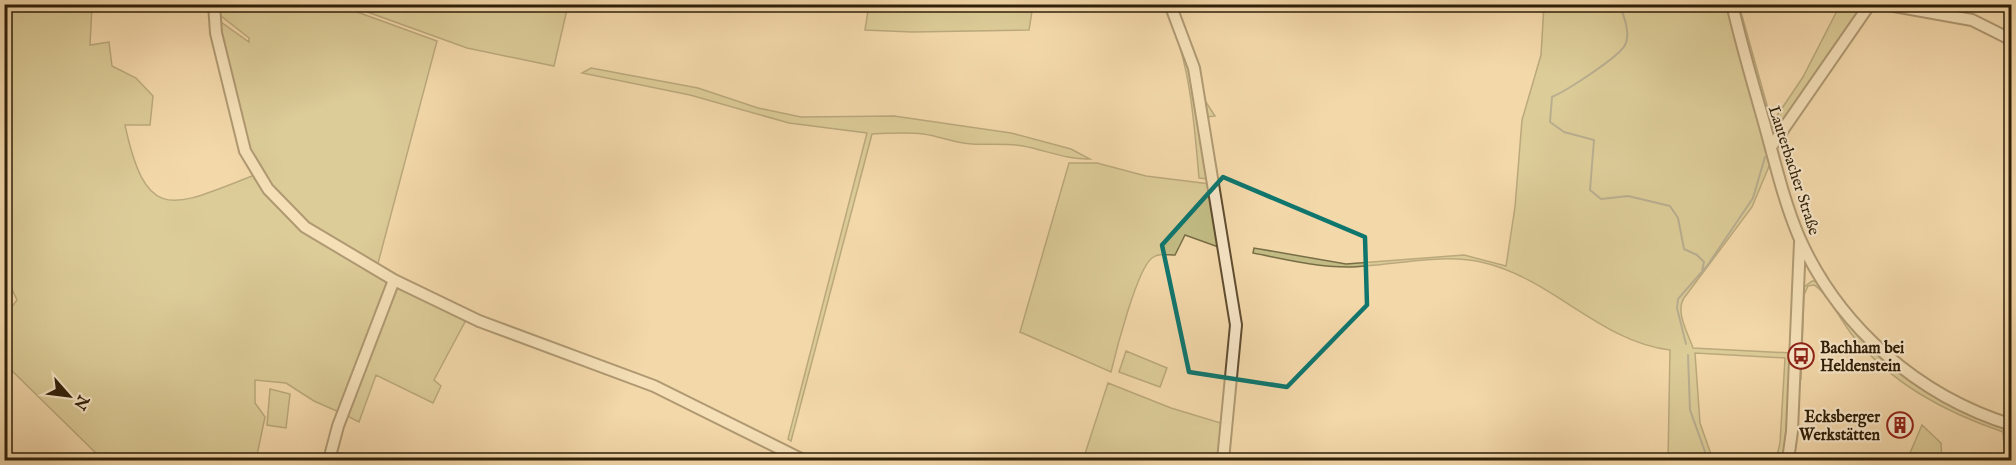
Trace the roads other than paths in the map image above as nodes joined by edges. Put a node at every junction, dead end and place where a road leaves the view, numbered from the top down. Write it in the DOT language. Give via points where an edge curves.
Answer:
graph roads {
  1 [pos="214,4"];
  2 [pos="1170,4"];
  3 [pos="1732,4"];
  4 [pos="1870,4"];
  5 [pos="1883,4"];
  6 [pos="2012,40"];
  7 [pos="1771,147"];
  8 [pos="1800,238"];
  9 [pos="394,279"];
  10 [pos="1821,279"];
  11 [pos="1799,286"];
  12 [pos="2012,425"];
  13 [pos="329,460"];
  14 [pos="803,460"];
  15 [pos="1223,460"];
  16 [pos="1788,460"];
  1 -- 9 [label="street" via="216,33 238,131 259,176 305,227"];
  2 -- 15 [label="street" via="1194,68 1236,325"];
  3 -- 7 [label="street, Lauterbacher Straße"];
  4 -- 7 [label="street"];
  5 -- 6 [label="street" via="1972,20"];
  7 -- 8 [label="street, Lauterbacher Straße"];
  8 -- 10 [label="street, Lauterbacher Straße"];
  8 -- 11 [label="street"];
  9 -- 13 [label="street" via="338,426"];
  9 -- 14 [label="street" via="479,321 654,386"];
  10 -- 11 [label="street" via="1808,277"];
  10 -- 12 [label="street, Lauterbacher Straße" via="1856,325 1898,366 1949,398"];
  11 -- 16 [label="street"];
}
